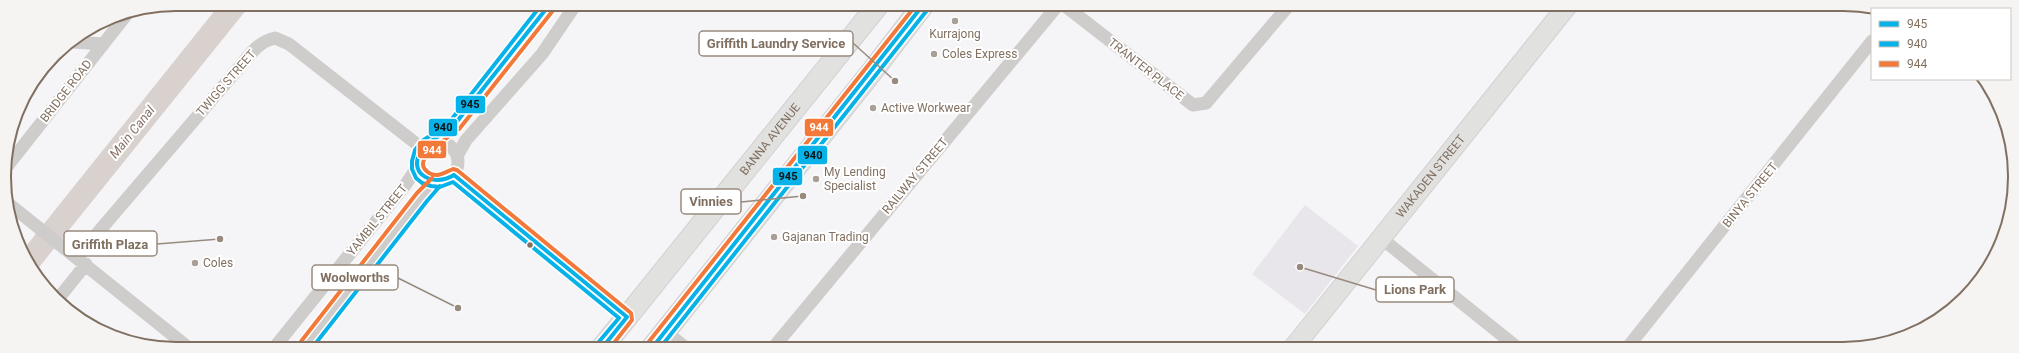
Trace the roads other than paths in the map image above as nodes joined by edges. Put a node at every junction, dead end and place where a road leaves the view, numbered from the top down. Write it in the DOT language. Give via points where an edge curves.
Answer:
graph roads {
  1 [pos="544,11"];
  2 [pos="571,11"];
  3 [pos="873,11"];
  4 [pos="918,11"];
  5 [pos="1053,11"];
  6 [pos="1072,11"];
  7 [pos="1284,11"];
  8 [pos="1563,11"];
  9 [pos="122,20"];
  10 [pos="80,42"];
  11 [pos="1871,42"];
  12 [pos="103,44"];
  13 [pos="428,145"];
  14 [pos="457,156"];
  15 [pos="11,161"];
  16 [pos="418,166"];
  17 [pos="454,175"];
  18 [pos="436,182"];
  19 [pos="14,208"];
  20 [pos="1381,238"];
  21 [pos="82,260"];
  22 [pos="60,295"];
  23 [pos="627,317"];
  24 [pos="665,331"];
  25 [pos="182,342"];
  26 [pos="279,342"];
  27 [pos="309,342"];
  28 [pos="607,342"];
  29 [pos="657,342"];
  30 [pos="679,342"];
  31 [pos="778,342"];
  32 [pos="1298,342"];
  33 [pos="1511,342"];
  34 [pos="1632,342"];
  1 -- 13 [label="street" via="451,129"];
  2 -- 14 [label="street" via="542,54 466,140"];
  3 -- 23 [label="main road, BANNA AVENUE"];
  4 -- 24 [label="main road"];
  5 -- 31 [label="street, RAILWAY STREET"];
  6 -- 7 [label="street, TRANTER PLACE" via="1192,105 1206,103"];
  8 -- 20 [label="street, WAKADEN STREET"];
  9 -- 12 [label="street, BRIDGE ROAD"];
  10 -- 12 [label="street"];
  11 -- 34 [label="street, BINYA STREET"];
  12 -- 15 [label="street, BRIDGE ROAD"];
  13 -- 14 [label="street" via="445,143"];
  13 -- 16 [label="street" via="418,160"];
  13 -- 21 [label="street, TWIGG STREET" via="289,44 275,38 267,40 258,45 236,70"];
  14 -- 17 [label="street"];
  16 -- 18 [label="street" via="425,178"];
  16 -- 26 [label="street, YAMBIL STREET"];
  17 -- 18 [label="street" via="443,182"];
  17 -- 23 [label="street"];
  18 -- 27 [label="street, YAMBIL STREET"];
  19 -- 21 [label="street"];
  20 -- 32 [label="street, WAKADEN STREET"];
  20 -- 33 [label="street"];
  21 -- 22 [label="street, TWIGG STREET"];
  21 -- 25 [label="street"];
  23 -- 28 [label="main road, BANNA AVENUE"];
  24 -- 29 [label="main road"];
  24 -- 30 [label="street"];
}
